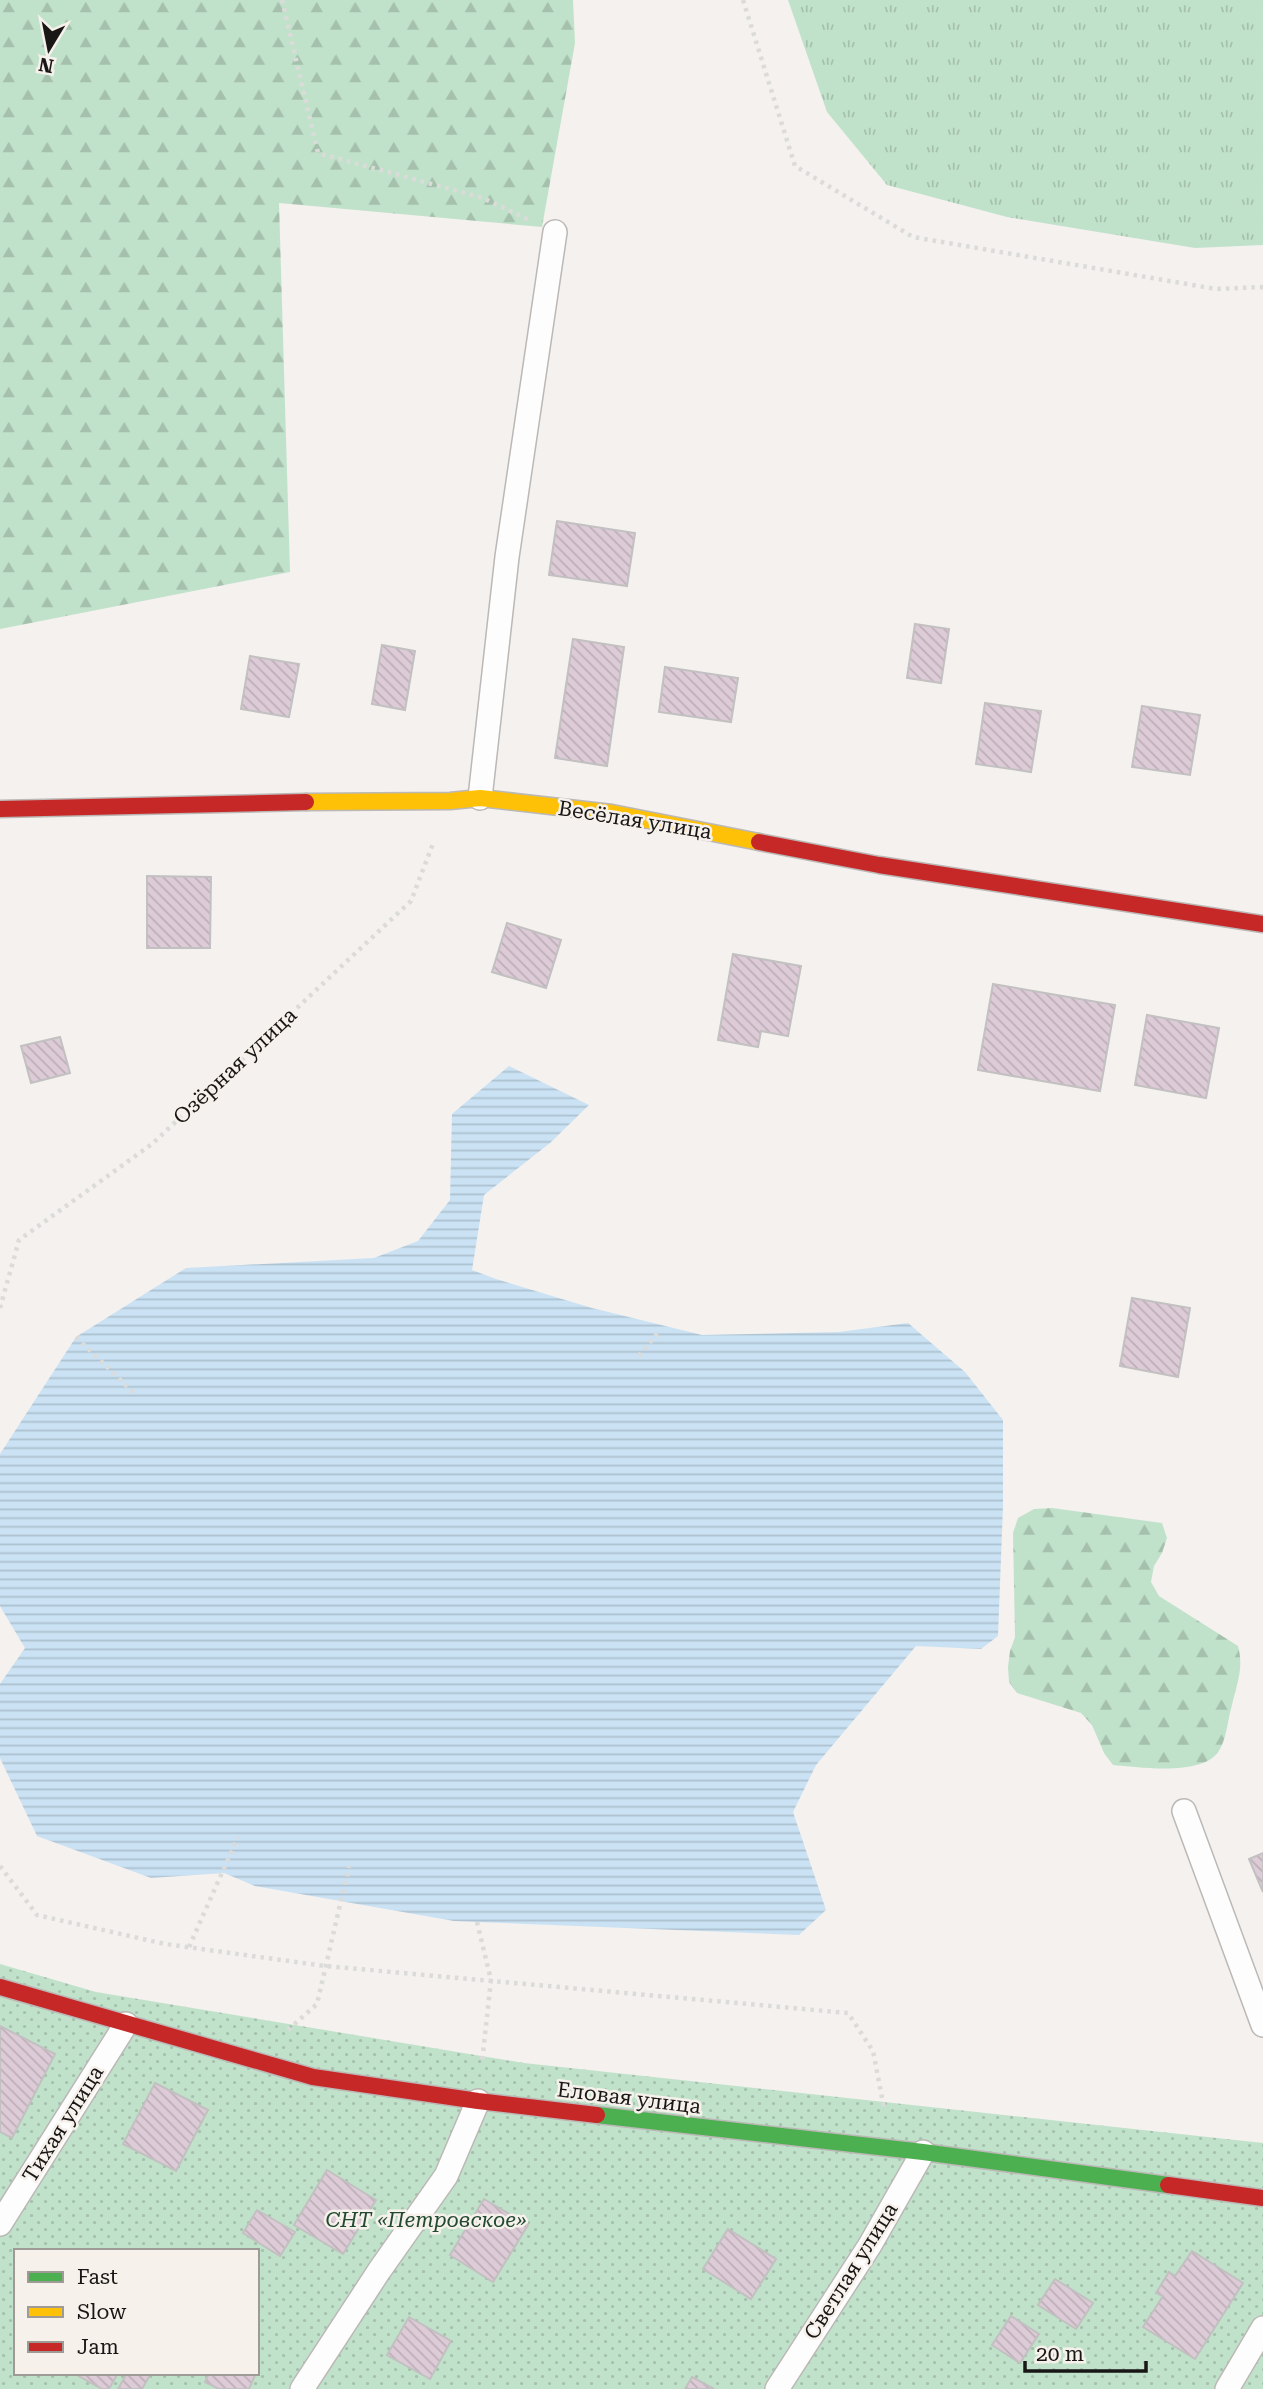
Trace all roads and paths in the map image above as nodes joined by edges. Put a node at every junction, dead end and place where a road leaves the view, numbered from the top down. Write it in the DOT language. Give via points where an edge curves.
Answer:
graph roads {
  1 [pos="282,0"];
  2 [pos="743,0"];
  3 [pos="555,232"];
  4 [pos="1263,287"];
  5 [pos="480,798"];
  6 [pos="450,801"];
  7 [pos="0,808"];
  8 [pos="1263,924"];
  9 [pos="0,1308"];
  10 [pos="659,1331"];
  11 [pos="76,1337"];
  12 [pos="639,1356"];
  13 [pos="136,1395"];
  14 [pos="1184,1811"];
  15 [pos="238,1837"];
  16 [pos="0,1866"];
  17 [pos="349,1866"];
  18 [pos="477,1922"];
  19 [pos="189,1947"];
  20 [pos="325,1966"];
  21 [pos="491,1980"];
  22 [pos="0,1987"];
  23 [pos="317,2004"];
  24 [pos="126,2024"];
  25 [pos="1263,2025"];
  26 [pos="478,2101"];
  27 [pos="884,2102"];
  28 [pos="923,2152"];
  29 [pos="1263,2198"];
  30 [pos="0,2224"];
  31 [pos="1263,2328"];
  32 [pos="302,2389"];
  33 [pos="777,2389"];
  34 [pos="1227,2389"];
  1 -- 3 [label="path" via="318,153 483,198"];
  2 -- 4 [label="path" via="795,166 914,237 1216,289"];
  3 -- 5 [label="lane" via="507,557"];
  5 -- 6 [label="street, Весёлая улица"];
  5 -- 8 [label="street, Весёлая улица" via="612,813 879,865"];
  6 -- 7 [label="street, Весёлая улица"];
  6 -- 9 [label="path, Озёрная улица" via="411,901 152,1144 19,1240"];
  10 -- 12 [label="path"];
  11 -- 13 [label="path"];
  14 -- 25 [label="lane"];
  15 -- 19 [label="path"];
  16 -- 19 [label="path" via="37,1915"];
  17 -- 20 [label="path"];
  18 -- 21 [label="path"];
  19 -- 20 [label="path"];
  20 -- 21 [label="path"];
  20 -- 23 [label="path"];
  21 -- 26 [label="path"];
  21 -- 27 [label="path" via="848,2013 873,2051"];
  22 -- 24 [label="street, Еловая улица"];
  24 -- 26 [label="street, Еловая улица" via="313,2077"];
  24 -- 30 [label="lane, Тихая улица"];
  26 -- 28 [label="street, Еловая улица"];
  26 -- 32 [label="lane" via="446,2176"];
  28 -- 29 [label="street, Еловая улица"];
  28 -- 33 [label="lane, Светлая улица" via="870,2245"];
  31 -- 34 [label="lane"];
}
